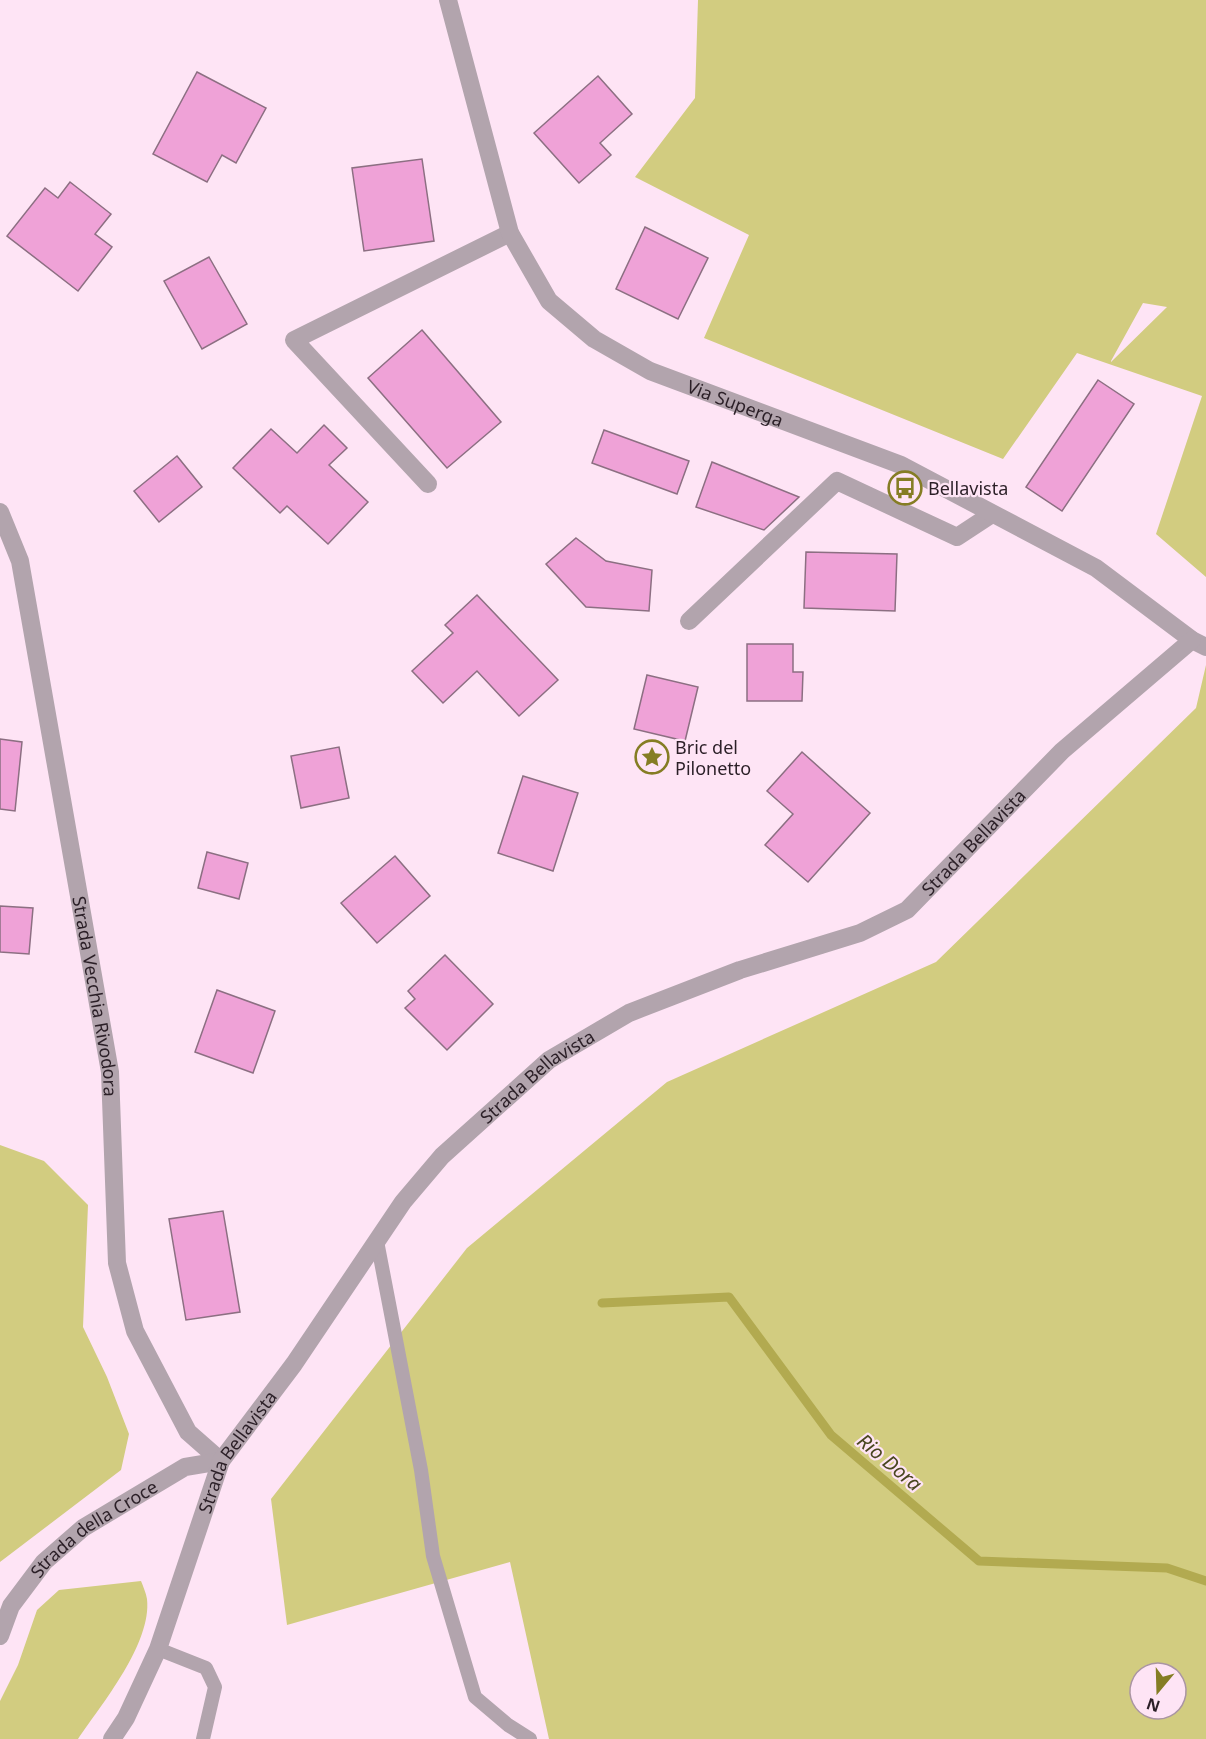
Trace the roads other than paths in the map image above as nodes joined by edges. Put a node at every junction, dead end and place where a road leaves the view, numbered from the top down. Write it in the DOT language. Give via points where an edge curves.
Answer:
graph roads {
  1 [pos="448,0"];
  2 [pos="510,233"];
  3 [pos="428,484"];
  4 [pos="0,512"];
  5 [pos="992,514"];
  6 [pos="689,621"];
  7 [pos="1199,644"];
  8 [pos="377,1241"];
  9 [pos="222,1461"];
  10 [pos="0,1636"];
  11 [pos="158,1649"];
  12 [pos="112,1739"];
  13 [pos="203,1739"];
  14 [pos="530,1739"];
  1 -- 2 [label="street, Via Superga"];
  2 -- 3 [label="street" via="294,340"];
  2 -- 5 [label="street, Via Superga" via="549,301 594,339 650,371 901,465"];
  4 -- 9 [label="street, Strada Vecchia Rivodora" via="20,561 110,1072 117,1263 135,1331 188,1432"];
  5 -- 6 [label="street" via="957,537 837,481"];
  5 -- 7 [label="street, Via Superga" via="1096,568"];
  7 -- 8 [label="street, Strada Bellavista" via="1062,751 907,910 860,933 740,970 629,1013 549,1060 442,1156 402,1202"];
  8 -- 9 [label="street, Strada Bellavista"];
  8 -- 14 [label="lane" via="421,1470 433,1556 475,1697"];
  9 -- 10 [label="street, Strada della Croce" via="185,1467 83,1528 44,1562 11,1606"];
  9 -- 11 [label="street, Strada Bellavista"];
  11 -- 12 [label="street, Strada Bellavista"];
  11 -- 13 [label="lane" via="206,1668 215,1687"];
}
